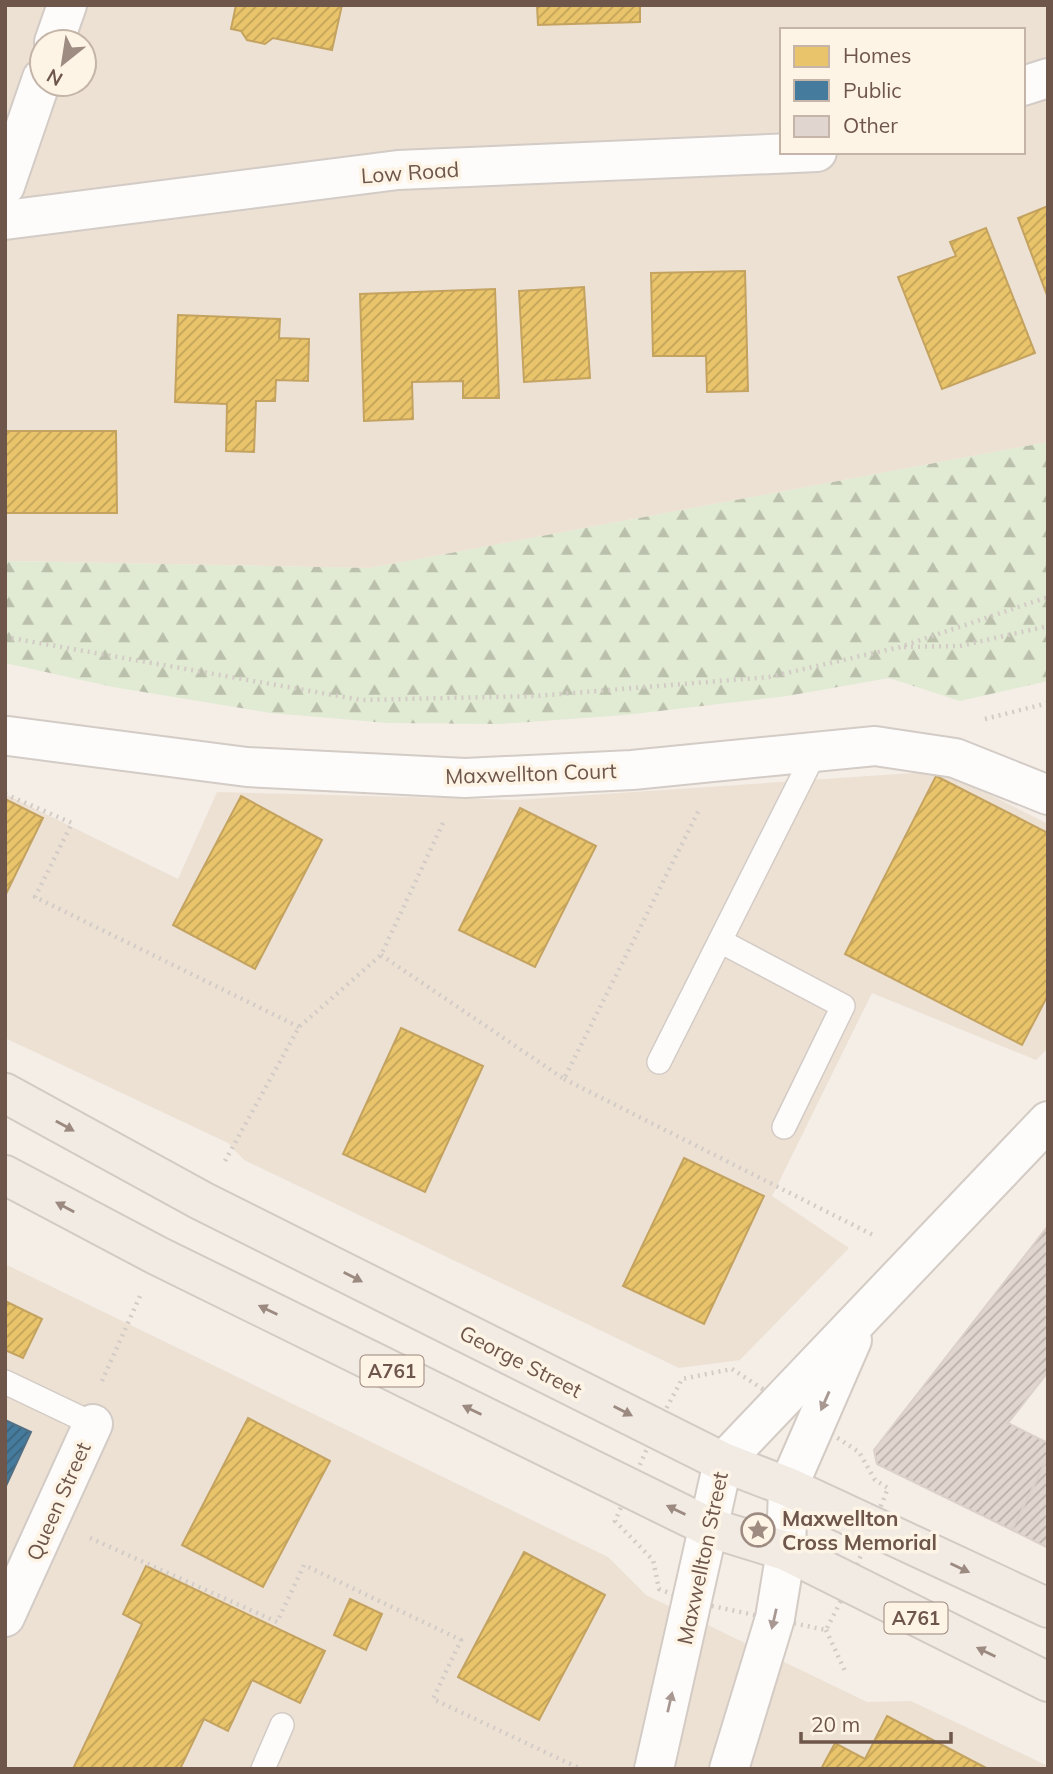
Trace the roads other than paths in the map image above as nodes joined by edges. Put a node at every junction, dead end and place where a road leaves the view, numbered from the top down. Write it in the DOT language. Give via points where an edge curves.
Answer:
graph roads {
  1 [pos="67,5"];
  2 [pos="59,28"];
  3 [pos="1048,78"];
  4 [pos="1025,85"];
  5 [pos="35,98"];
  6 [pos="780,154"];
  7 [pos="5,186"];
  8 [pos="5,220"];
  9 [pos="8,736"];
  10 [pos="815,752"];
  11 [pos="1048,795"];
  12 [pos="720,941"];
  13 [pos="659,1062"];
  14 [pos="5,1093"];
  15 [pos="1048,1121"];
  16 [pos="784,1127"];
  17 [pos="5,1175"];
  18 [pos="863,1316"];
  19 [pos="5,1382"];
  20 [pos="88,1422"];
  21 [pos="723,1462"];
  22 [pos="788,1487"];
  23 [pos="711,1528"];
  24 [pos="786,1551"];
  25 [pos="1048,1608"];
  26 [pos="5,1617"];
  27 [pos="1048,1682"];
  28 [pos="282,1725"];
  29 [pos="263,1769"];
  30 [pos="654,1769"];
  31 [pos="729,1769"];
  1 -- 2 [label="street"];
  3 -- 4 [label="street"];
  5 -- 7 [label="street"];
  6 -- 8 [label="street, Low Road" via="398,170"];
  9 -- 10 [label="street, Maxwellton Court" via="247,767 465,778 632,770"];
  10 -- 11 [label="street, Maxwellton Court" via="875,746 955,758"];
  10 -- 12 [label="lane"];
  12 -- 13 [label="lane"];
  12 -- 16 [label="lane" via="843,1006"];
  14 -- 21 [label="main road, George Street, one-way" via="202,1201"];
  15 -- 18 [label="street, Maxwellton Street"];
  23 -- 17 [label="main road, A761, one-way" via="158,1256"];
  18 -- 21 [label="street, Maxwellton Street"];
  18 -- 22 [label="street, Maxwellton Street, one-way"];
  19 -- 20 [label="lane"];
  20 -- 26 [label="street, Queen Street"];
  21 -- 22 [label="main road, George Street"];
  21 -- 23 [label="street, Maxwellton Street"];
  22 -- 24 [label="street, Maxwellton Street"];
  22 -- 25 [label="main road, George Street, one-way"];
  23 -- 24 [label="main road, A761"];
  30 -- 23 [label="street, Maxwellton Street, one-way"];
  27 -- 24 [label="main road, A761, one-way"];
  24 -- 31 [label="street, Maxwellton Street, one-way" via="775,1618"];
  28 -- 29 [label="lane"];
}
